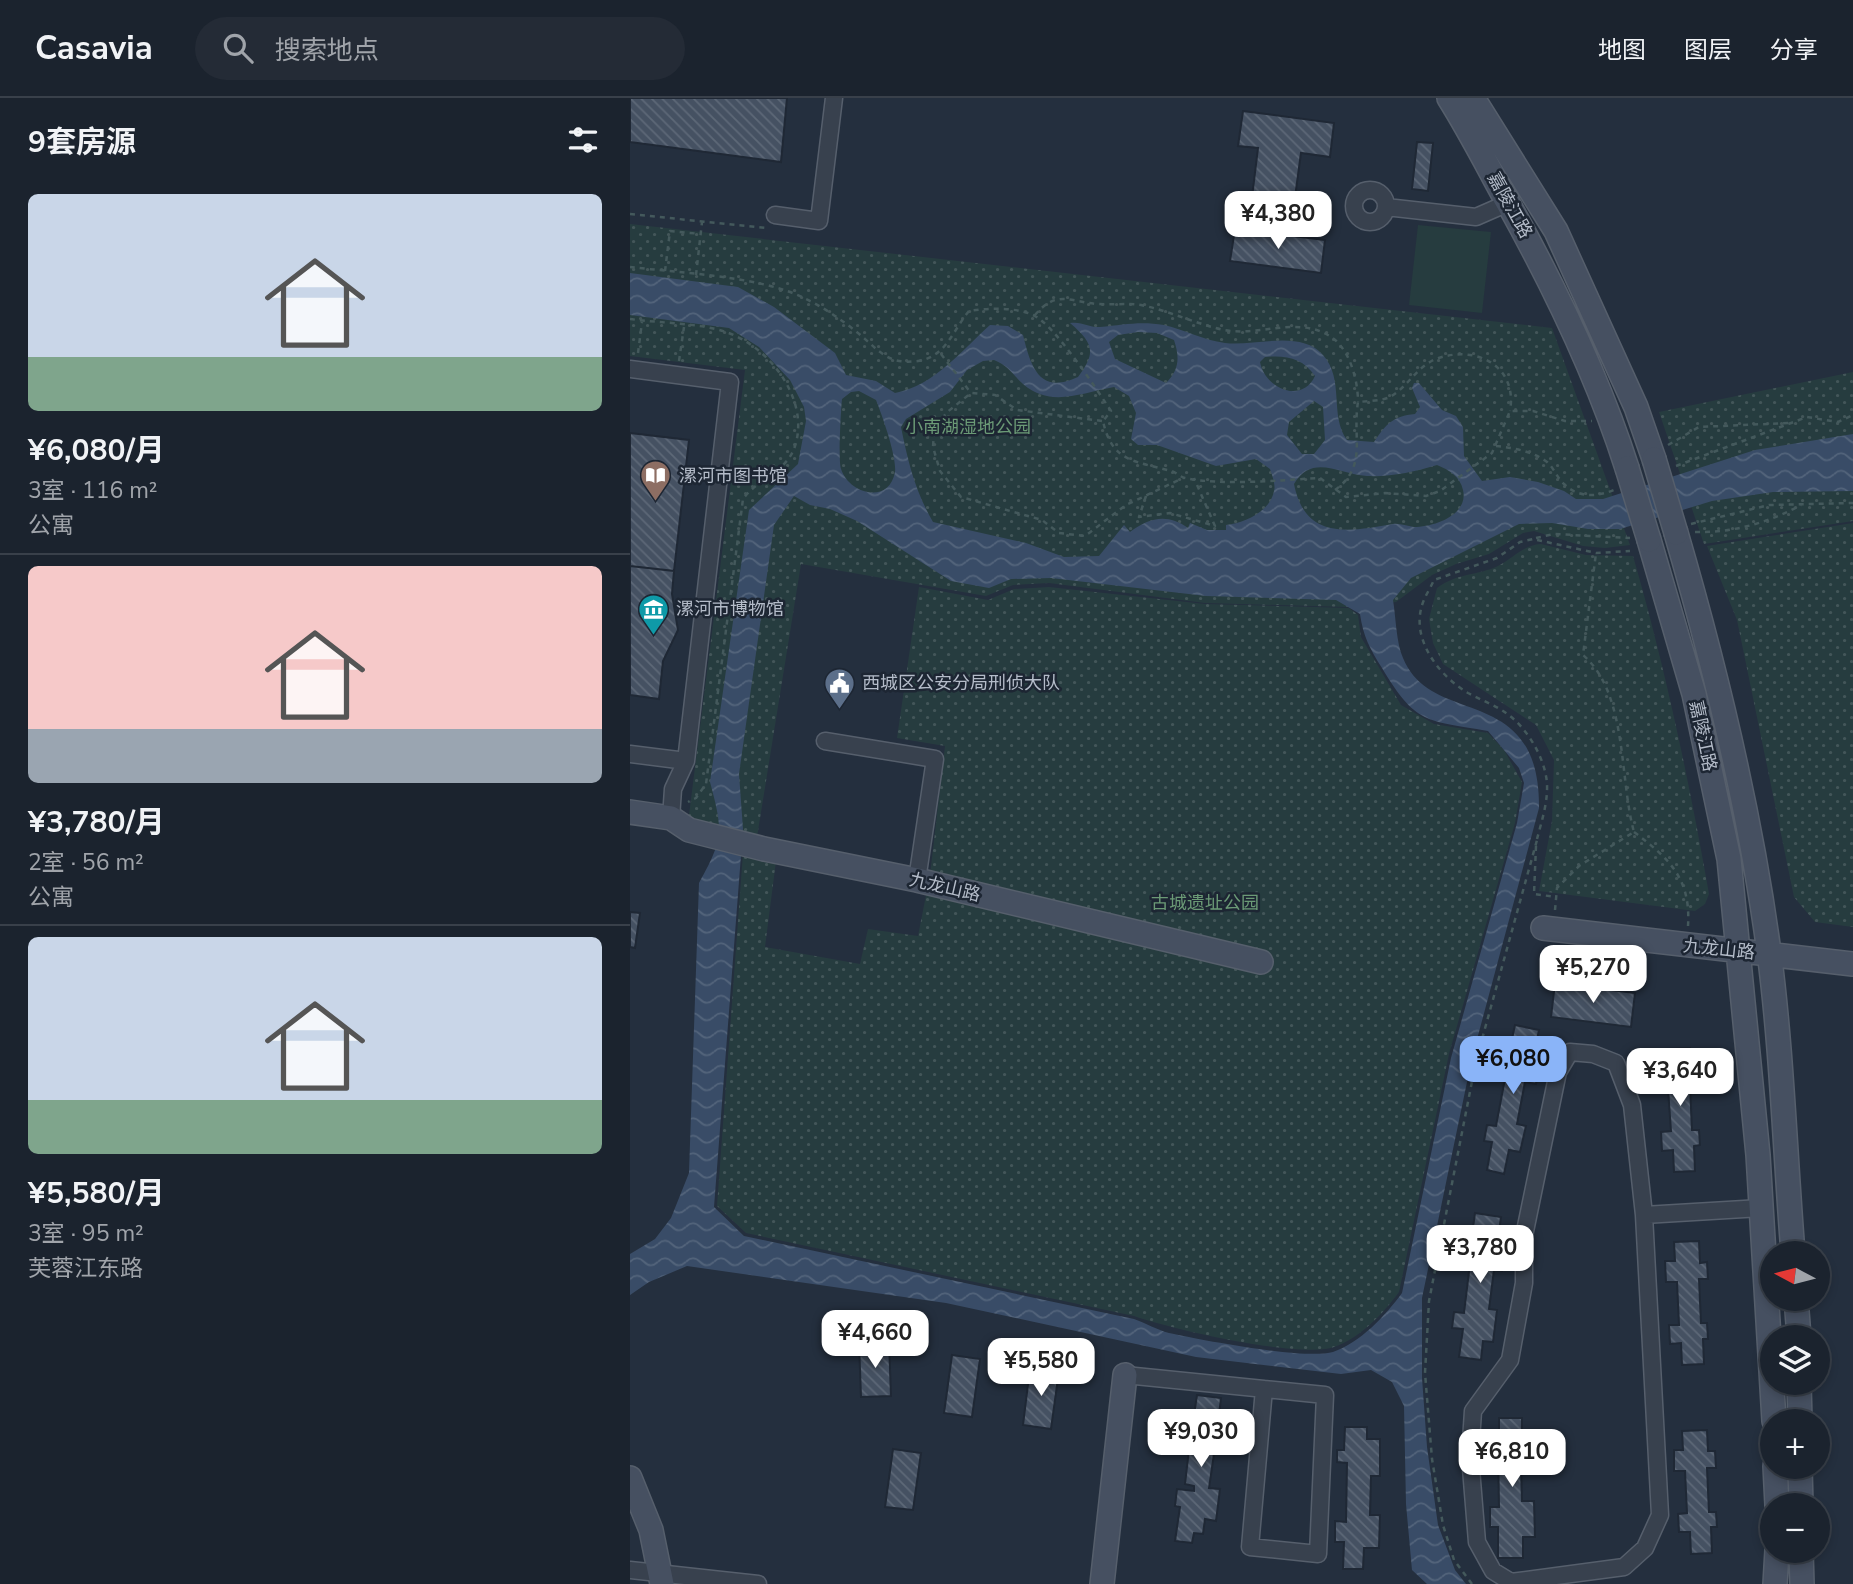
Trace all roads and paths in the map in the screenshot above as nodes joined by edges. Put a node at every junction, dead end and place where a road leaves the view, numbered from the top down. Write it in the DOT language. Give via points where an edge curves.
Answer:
graph roads {
  1 [pos="834,98"];
  2 [pos="1449,98"];
  3 [pos="1474,98"];
  4 [pos="1508,203"];
  5 [pos="1386,207"];
  6 [pos="630,214"];
  7 [pos="775,215"];
  8 [pos="702,222"];
  9 [pos="701,234"];
  10 [pos="630,267"];
  11 [pos="665,271"];
  12 [pos="696,275"];
  13 [pos="1035,315"];
  14 [pos="630,319"];
  15 [pos="642,321"];
  16 [pos="684,327"];
  17 [pos="941,353"];
  18 [pos="648,358"];
  19 [pos="669,360"];
  20 [pos="679,368"];
  21 [pos="630,369"];
  22 [pos="971,393"];
  23 [pos="1358,402"];
  24 [pos="1510,411"];
  25 [pos="1103,421"];
  26 [pos="1793,423"];
  27 [pos="1596,433"];
  28 [pos="1660,453"];
  29 [pos="1183,478"];
  30 [pos="1194,478"];
  31 [pos="1335,490"];
  32 [pos="1146,496"];
  33 [pos="1804,503"];
  34 [pos="1685,532"];
  35 [pos="1640,545"];
  36 [pos="1596,552"];
  37 [pos="825,740"];
  38 [pos="630,754"];
  39 [pos="686,761"];
  40 [pos="630,812"];
  41 [pos="677,817"];
  42 [pos="1634,832"];
  43 [pos="1537,840"];
  44 [pos="917,880"];
  45 [pos="1557,888"];
  46 [pos="1556,897"];
  47 [pos="1543,928"];
  48 [pos="1686,946"];
  49 [pos="1739,952"];
  50 [pos="1769,955"];
  51 [pos="1261,962"];
  52 [pos="1853,964"];
  53 [pos="1762,1208"];
  54 [pos="1644,1215"];
  55 [pos="1792,1241"];
  56 [pos="1125,1375"];
  57 [pos="1264,1389"];
  58 [pos="1773,1409"];
  59 [pos="630,1478"];
  60 [pos="1776,1563"];
  61 [pos="1801,1563"];
  62 [pos="630,1570"];
  63 [pos="661,1579"];
  64 [pos="758,1584"];
  65 [pos="1102,1584"];
  66 [pos="1472,1584"];
  67 [pos="1775,1584"];
  68 [pos="1802,1584"];
  1 -- 7 [label="street" via="819,221"];
  2 -- 4 [label="street, 嘉陵江路"];
  3 -- 28 [label="street, 嘉陵江路" via="1556,231"];
  4 -- 5 [label="street" via="1476,217"];
  4 -- 35 [label="street, 嘉陵江路, bridge" via="1542,263 1605,409 1627,468"];
  6 -- 8 [label="path"];
  7 -- 8 [label="path" via="773,229"];
  8 -- 9 [label="path"];
  9 -- 11 [label="path" via="670,231"];
  9 -- 12 [label="path"];
  10 -- 11 [label="path"];
  11 -- 12 [label="path"];
  12 -- 17 [label="path" via="762,285 802,297 859,334 876,352 898,362 920,361"];
  13 -- 17 [label="path" via="985,308 969,311"];
  13 -- 23 [label="path" via="1045,304 1066,298 1138,305 1225,330 1265,331 1291,325 1317,331 1345,350 1358,387"];
  13 -- 25 [label="path" via="1071,354 1111,411"];
  14 -- 15 [label="path"];
  15 -- 16 [label="path"];
  15 -- 18 [label="path" via="638,356"];
  16 -- 20 [label="path"];
  16 -- 41 [label="path" via="726,332 751,346 791,389 799,413 795,447 778,472 750,489 743,499 706,784 696,798 683,804"];
  17 -- 22 [label="path"];
  19 -- 20 [label="path"];
  20 -- 21 [label="street"];
  20 -- 39 [label="street" via="730,382"];
  22 -- 25 [label="path" via="995,395 1017,410"];
  22 -- 32 [label="path" via="946,413 934,432 940,471 961,497 1042,520 1059,534 1085,536"];
  23 -- 24 [label="path" via="1387,398 1417,370 1437,359 1462,356 1484,359 1505,372 1513,393"];
  23 -- 31 [label="path" via="1356,459 1351,478"];
  24 -- 27 [label="path" via="1592,421"];
  24 -- 31 [label="path" via="1489,456 1440,491 1426,496 1385,493 1360,498"];
  25 -- 29 [label="path" via="1107,439 1131,462 1173,471"];
  26 -- 28 [label="path" via="1699,427"];
  28 -- 34 [label="street, 嘉陵江路, bridge"];
  29 -- 30 [label="path"];
  29 -- 32 [label="path"];
  30 -- 31 [label="path" via="1320,478"];
  30 -- 32 [label="path" via="1215,526 1170,513 1139,517"];
  33 -- 34 [label="path" via="1759,524"];
  34 -- 50 [label="street, 嘉陵江路" via="1732,750"];
  35 -- 36 [label="path"];
  35 -- 49 [label="street, 嘉陵江路" via="1694,694 1729,859"];
  36 -- 42 [label="path" via="1583,655 1607,690"];
  36 -- 43 [label="path" via="1533,539 1520,541 1497,558 1434,580 1420,611 1425,647 1442,674 1508,714 1528,735 1541,760 1547,792"];
  37 -- 44 [label="street" via="935,758"];
  38 -- 39 [label="street"];
  39 -- 41 [label="street" via="673,789"];
  40 -- 41 [label="street, 九龙山路"];
  41 -- 44 [label="street, 九龙山路" via="764,849"];
  42 -- 45 [label="path" via="1579,866"];
  42 -- 48 [label="path" via="1656,848 1684,884 1689,901"];
  43 -- 46 [label="path" via="1534,894"];
  43 -- 66 [label="path" via="1476,1061 1429,1301 1425,1373 1432,1459 1454,1560"];
  44 -- 51 [label="street, 九龙山路"];
  47 -- 48 [label="street, 九龙山路"];
  48 -- 49 [label="street, 九龙山路"];
  49 -- 50 [label="street, 九龙山路"];
  49 -- 53 [label="street, 嘉陵江路"];
  50 -- 52 [label="street, 九龙山路"];
  50 -- 55 [label="street, 嘉陵江路"];
  53 -- 54 [label="street"];
  53 -- 58 [label="street, 嘉陵江路"];
  54 -- 54 [label="street" via="1632,1105 1615,1063 1593,1054 1570,1052 1558,1072 1524,1236 1524,1283 1510,1360 1473,1411 1470,1456 1477,1542 1493,1571 1511,1582 1624,1567 1645,1548 1660,1515"];
  56 -- 57 [label="street"];
  56 -- 65 [label="street"];
  57 -- 57 [label="street" via="1325,1395 1318,1554 1250,1547"];
  59 -- 63 [label="street" via="651,1530"];
  60 -- 67 [label="street"];
  61 -- 68 [label="street"];
  62 -- 63 [label="street"];
  63 -- 64 [label="street"];
}
